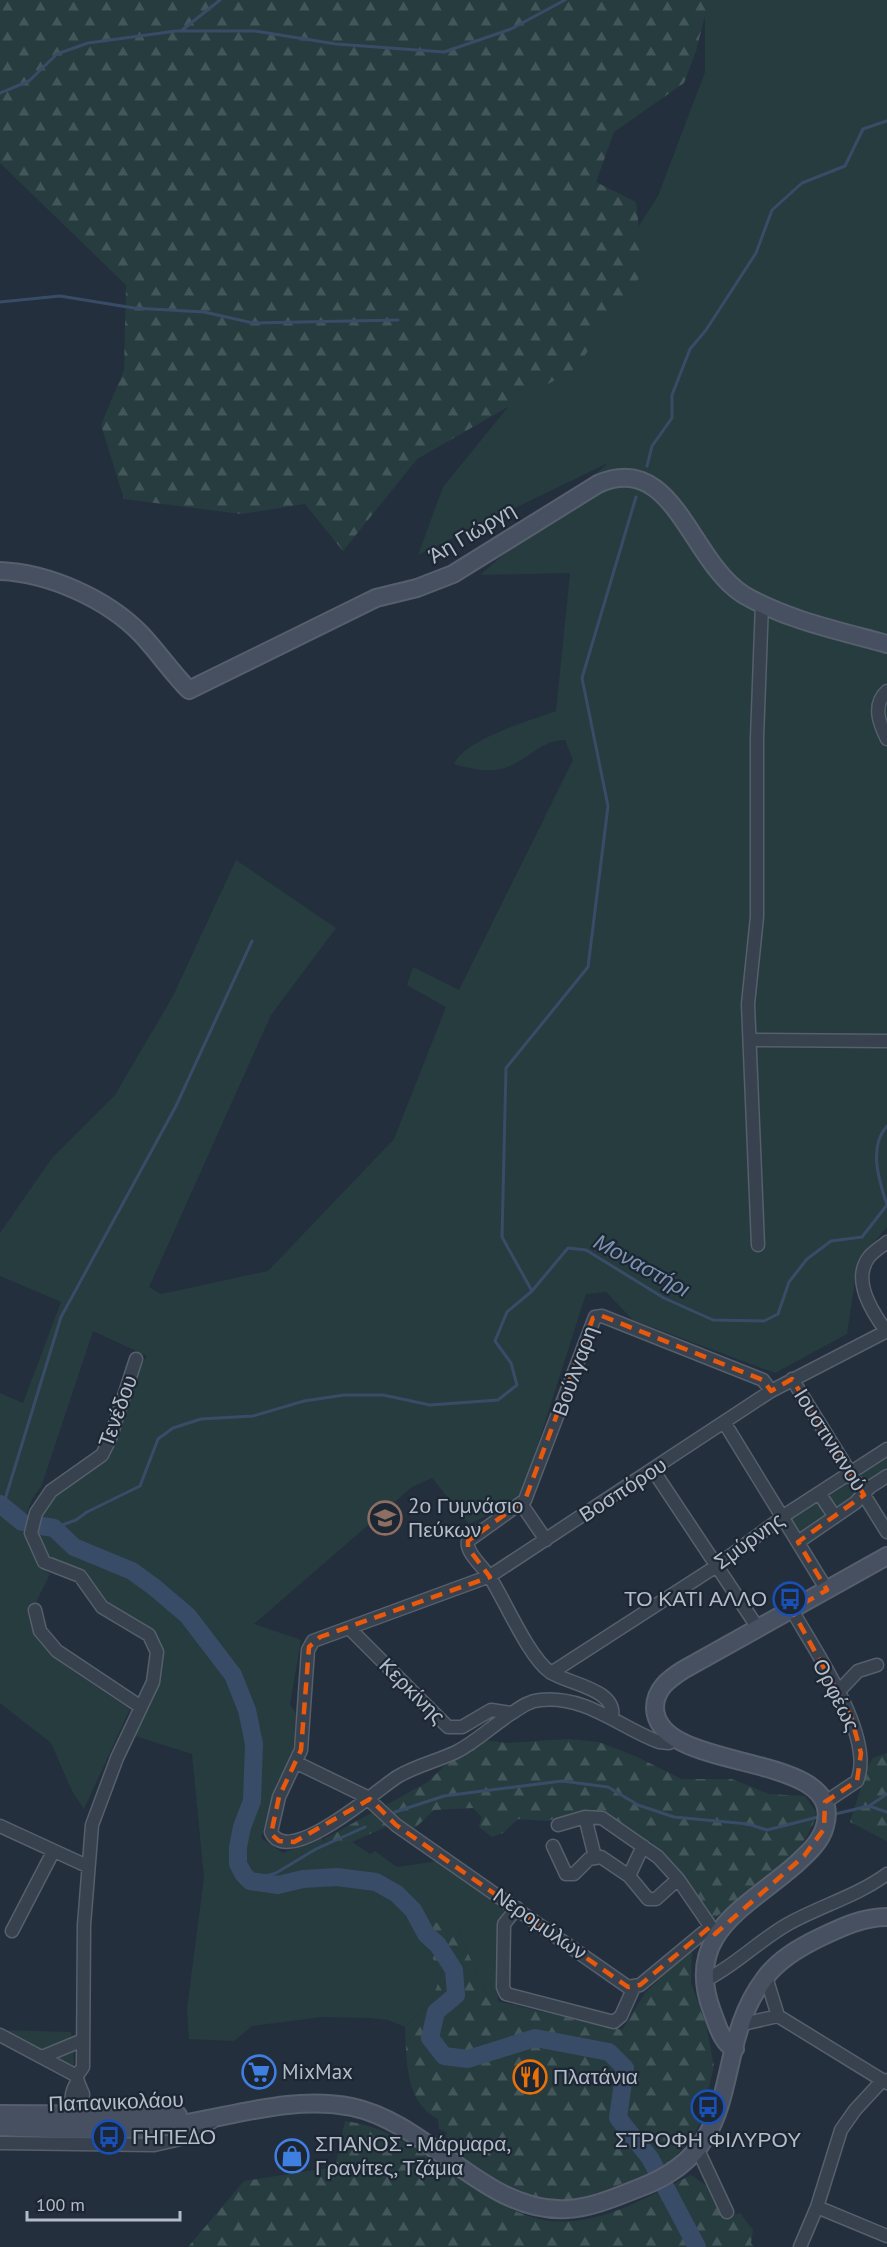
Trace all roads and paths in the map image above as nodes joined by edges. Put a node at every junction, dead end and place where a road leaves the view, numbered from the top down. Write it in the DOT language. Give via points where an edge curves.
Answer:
graph roads {
  1 [pos="0,571"];
  2 [pos="762,603"];
  3 [pos="887,644"];
  4 [pos="887,691"];
  5 [pos="887,739"];
  6 [pos="752,1040"];
  7 [pos="887,1041"];
  8 [pos="887,1242"];
  9 [pos="758,1245"];
  10 [pos="887,1331"];
  11 [pos="136,1359"];
  12 [pos="792,1379"];
  13 [pos="771,1391"];
  14 [pos="724,1422"];
  15 [pos="887,1449"];
  16 [pos="653,1470"];
  17 [pos="851,1473"];
  18 [pos="887,1476"];
  19 [pos="819,1493"];
  20 [pos="864,1495"];
  21 [pos="522,1505"];
  22 [pos="835,1517"];
  23 [pos="783,1519"];
  24 [pos="887,1532"];
  25 [pos="546,1539"];
  26 [pos="798,1542"];
  27 [pos="887,1556"];
  28 [pos="715,1567"];
  29 [pos="490,1576"];
  30 [pos="827,1590"];
  31 [pos="35,1610"];
  32 [pos="792,1610"];
  33 [pos="758,1628"];
  34 [pos="350,1629"];
  35 [pos="877,1665"];
  36 [pos="551,1673"];
  37 [pos="837,1693"];
  38 [pos="141,1707"];
  39 [pos="512,1713"];
  40 [pos="612,1717"];
  41 [pos="677,1739"];
  42 [pos="297,1763"];
  43 [pos="370,1799"];
  44 [pos="825,1812"];
  45 [pos="585,1817"];
  46 [pos="558,1825"];
  47 [pos="0,1826"];
  48 [pos="554,1846"];
  49 [pos="643,1846"];
  50 [pos="53,1852"];
  51 [pos="595,1857"];
  52 [pos="87,1866"];
  53 [pos="887,1874"];
  54 [pos="629,1876"];
  55 [pos="678,1879"];
  56 [pos="517,1908"];
  57 [pos="887,1917"];
  58 [pos="12,1931"];
  59 [pos="713,1931"];
  60 [pos="766,1977"];
  61 [pos="704,1981"];
  62 [pos="634,1987"];
  63 [pos="778,2016"];
  64 [pos="743,2024"];
  65 [pos="0,2035"];
  66 [pos="84,2040"];
  67 [pos="735,2049"];
  68 [pos="42,2057"];
  69 [pos="77,2079"];
  70 [pos="886,2081"];
  71 [pos="0,2114"];
  72 [pos="0,2127"];
  73 [pos="78,2130"];
  74 [pos="0,2143"];
  75 [pos="698,2150"];
  76 [pos="817,2207"];
  77 [pos="728,2212"];
  78 [pos="887,2236"];
  79 [pos="801,2247"];
  1 -- 2 [label="main road, Άη Γιώργη" via="22,573 73,589 116,613 141,634 189,690 376,598 453,574 598,484 628,477 644,480 660,490 720,574 736,589"];
  2 -- 3 [label="main road, Άη Γιώργη"];
  2 -- 6 [label="street" via="757,917 748,999"];
  4 -- 5 [label="street" via="878,708"];
  6 -- 7 [label="street"];
  6 -- 9 [label="street"];
  8 -- 10 [label="street" via="870,1256 864,1272 866,1299"];
  10 -- 12 [label="street, Βοσπόρου"];
  11 -- 38 [label="street, Τενέδου" via="102,1455 49,1493 31,1529 44,1562 80,1576 102,1607 152,1638 157,1664"];
  12 -- 13 [label="street, Βοσπόρου"];
  12 -- 17 [label="street, Ιουστινιανού"];
  13 -- 14 [label="street, Βοσπόρου"];
  13 -- 21 [label="street, Βούλγαρη" via="763,1380 602,1316 595,1317"];
  14 -- 16 [label="street, Βοσπόρου"];
  14 -- 23 [label="street"];
  15 -- 17 [label="street, Σμύρνης"];
  16 -- 25 [label="street, Βοσπόρου"];
  16 -- 28 [label="street"];
  17 -- 19 [label="street, Σμύρνης"];
  17 -- 20 [label="street, Ιουστινιανού"];
  18 -- 20 [label="street"];
  19 -- 22 [label="street"];
  19 -- 23 [label="street, Σμύρνης"];
  20 -- 22 [label="street"];
  20 -- 24 [label="street, Ιουστινιανού"];
  21 -- 25 [label="street"];
  21 -- 29 [label="street" via="468,1541 468,1548"];
  22 -- 26 [label="street"];
  23 -- 26 [label="street"];
  23 -- 28 [label="street, Σμύρνης"];
  25 -- 29 [label="street, Βοσπόρου"];
  26 -- 30 [label="street"];
  27 -- 30 [label="main road"];
  28 -- 33 [label="street"];
  28 -- 36 [label="street, Σμύρνης"];
  29 -- 34 [label="street, Βοσπόρου"];
  29 -- 36 [label="street" via="536,1657"];
  30 -- 32 [label="main road"];
  31 -- 38 [label="street" via="40,1631 57,1651"];
  32 -- 33 [label="main road"];
  32 -- 37 [label="street, Ορφέως"];
  33 -- 41 [label="main road" via="683,1670 660,1690 657,1719"];
  34 -- 39 [label="street, Κερκίνης" via="448,1727 462,1727 491,1710"];
  34 -- 42 [label="street, Βοσπόρου" via="315,1640 309,1647 302,1744"];
  35 -- 37 [label="street" via="858,1671"];
  36 -- 40 [label="street" via="605,1697 612,1707"];
  37 -- 44 [label="street, Ορφέως" via="857,1731 860,1771 853,1786"];
  38 -- 52 [label="street" via="95,1812"];
  39 -- 40 [label="street" via="533,1701 549,1700 582,1705"];
  39 -- 43 [label="street" via="457,1751 396,1777"];
  40 -- 41 [label="street" via="659,1742"];
  41 -- 44 [label="main road" via="802,1781 814,1788"];
  42 -- 43 [label="street, Νερομύλων"];
  42 -- 43 [label="street" via="275,1811 271,1829 276,1839 288,1843 299,1840"];
  43 -- 56 [label="street, Νερομύλων" via="396,1825"];
  44 -- 59 [label="main road" via="818,1841 804,1856"];
  45 -- 46 [label="street"];
  45 -- 49 [label="street" via="602,1818"];
  45 -- 51 [label="street"];
  47 -- 50 [label="street"];
  48 -- 51 [label="street" via="566,1874 574,1874"];
  49 -- 54 [label="street"];
  49 -- 55 [label="street"];
  50 -- 52 [label="street"];
  50 -- 58 [label="street"];
  51 -- 54 [label="street" via="603,1858"];
  52 -- 66 [label="street"];
  53 -- 61 [label="street" via="779,1929"];
  54 -- 55 [label="street" via="651,1900"];
  55 -- 59 [label="street"];
  56 -- 62 [label="street, Νερομύλων" via="622,1983"];
  56 -- 62 [label="street" via="504,1926 506,1994 614,2022"];
  57 -- 60 [label="main road, Παπανικολάου" via="859,1921 811,1942"];
  59 -- 61 [label="main road"];
  59 -- 62 [label="street"];
  60 -- 63 [label="street"];
  60 -- 64 [label="main road, Παπανικολάου"];
  61 -- 67 [label="main road" via="720,2031"];
  63 -- 64 [label="street"];
  63 -- 70 [label="street"];
  64 -- 67 [label="main road, Παπανικολάου"];
  65 -- 68 [label="street"];
  66 -- 68 [label="street"];
  66 -- 69 [label="street" via="83,2069"];
  67 -- 75 [label="main road, Παπανικολάου" via="717,2114"];
  68 -- 69 [label="street"];
  69 -- 73 [label="street" via="72,2100"];
  70 -- 76 [label="street" via="855,2110 841,2130"];
  71 -- 73 [label="main road, Παπανικολάου"];
  72 -- 73 [label="main road, Παπανικολάου"];
  73 -- 74 [label="street"];
  73 -- 75 [label="main road, Παπανικολάου" via="153,2128 305,2104 339,2105 364,2111 411,2133 502,2192 539,2207 574,2209 626,2193 673,2172"];
  75 -- 77 [label="street"];
  76 -- 78 [label="street"];
  76 -- 79 [label="street"];
}
